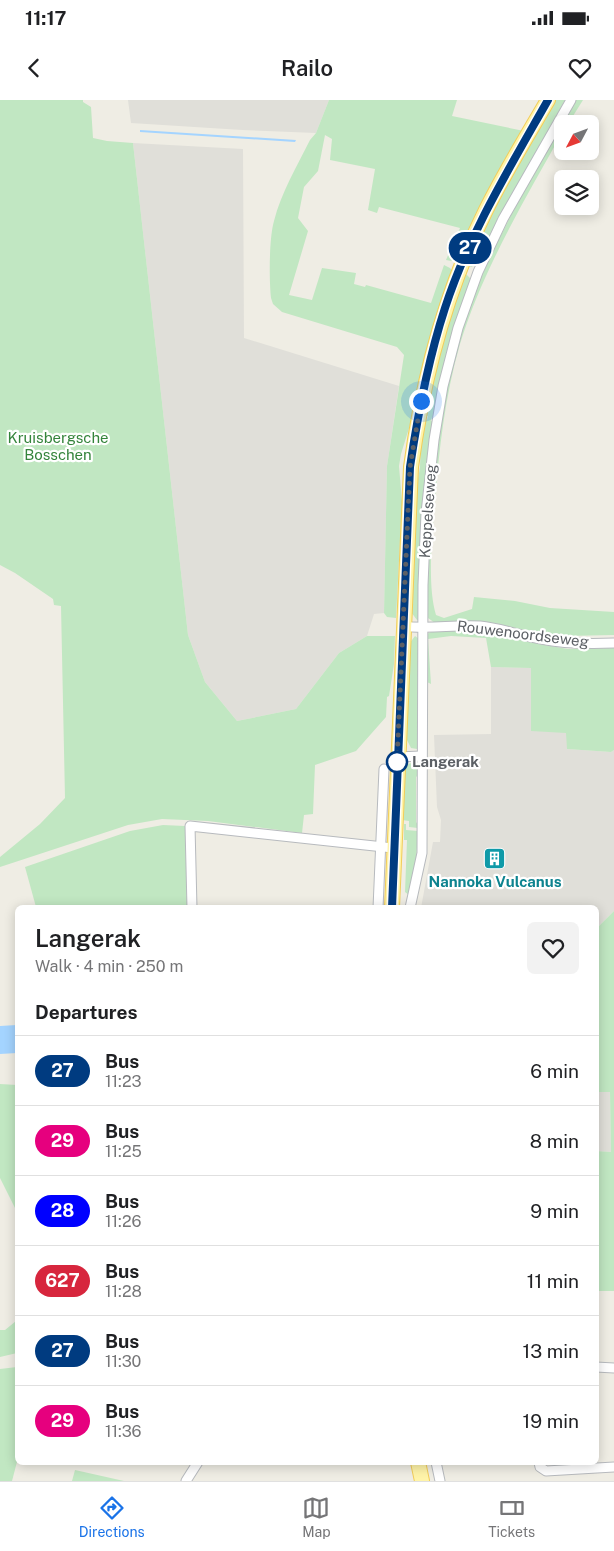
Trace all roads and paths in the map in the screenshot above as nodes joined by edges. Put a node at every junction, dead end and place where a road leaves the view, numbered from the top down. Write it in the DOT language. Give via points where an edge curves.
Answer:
graph roads {
  1 [pos="548,100"];
  2 [pos="571,100"];
  3 [pos="461,267"];
  4 [pos="478,272"];
  5 [pos="403,626"];
  6 [pos="423,628"];
  7 [pos="614,643"];
  8 [pos="421,756"];
  9 [pos="398,757"];
  10 [pos="384,770"];
  11 [pos="387,847"];
  12 [pos="192,905"];
  13 [pos="378,905"];
  14 [pos="392,905"];
  15 [pos="411,905"];
  16 [pos="599,1367"];
  17 [pos="614,1368"];
  18 [pos="196,1465"];
  19 [pos="419,1465"];
  20 [pos="437,1465"];
  21 [pos="540,1465"];
  22 [pos="614,1467"];
  23 [pos="186,1481"];
  24 [pos="422,1481"];
  25 [pos="440,1481"];
  1 -- 3 [label="main road, Keppelseweg" via="486,210"];
  2 -- 4 [label="street, Keppelseweg" via="503,219"];
  3 -- 4 [label="street"];
  3 -- 5 [label="main road, Keppelseweg" via="445,307 418,416 410,467"];
  4 -- 6 [label="street, Keppelseweg" via="458,328 443,386 434,440 426,513"];
  5 -- 6 [label="street, Rouwenoordseweg"];
  5 -- 9 [label="main road, Keppelseweg"];
  6 -- 7 [label="street, Rouwenoordseweg" via="482,626 542,640"];
  6 -- 8 [label="street, Keppelseweg"];
  8 -- 9 [label="street"];
  8 -- 15 [label="street, Keppelseweg" via="422,853"];
  9 -- 11 [label="main road, Keppelseweg"];
  10 -- 11 [label="street, Keppelseweg"];
  11 -- 12 [label="street" via="190,826"];
  11 -- 13 [label="street, Keppelseweg"];
  11 -- 14 [label="main road, Keppelseweg"];
  16 -- 17 [label="street"];
  18 -- 23 [label="street"];
  19 -- 24 [label="main road"];
  20 -- 25 [label="street"];
  21 -- 22 [label="street" via="546,1471"];
}
